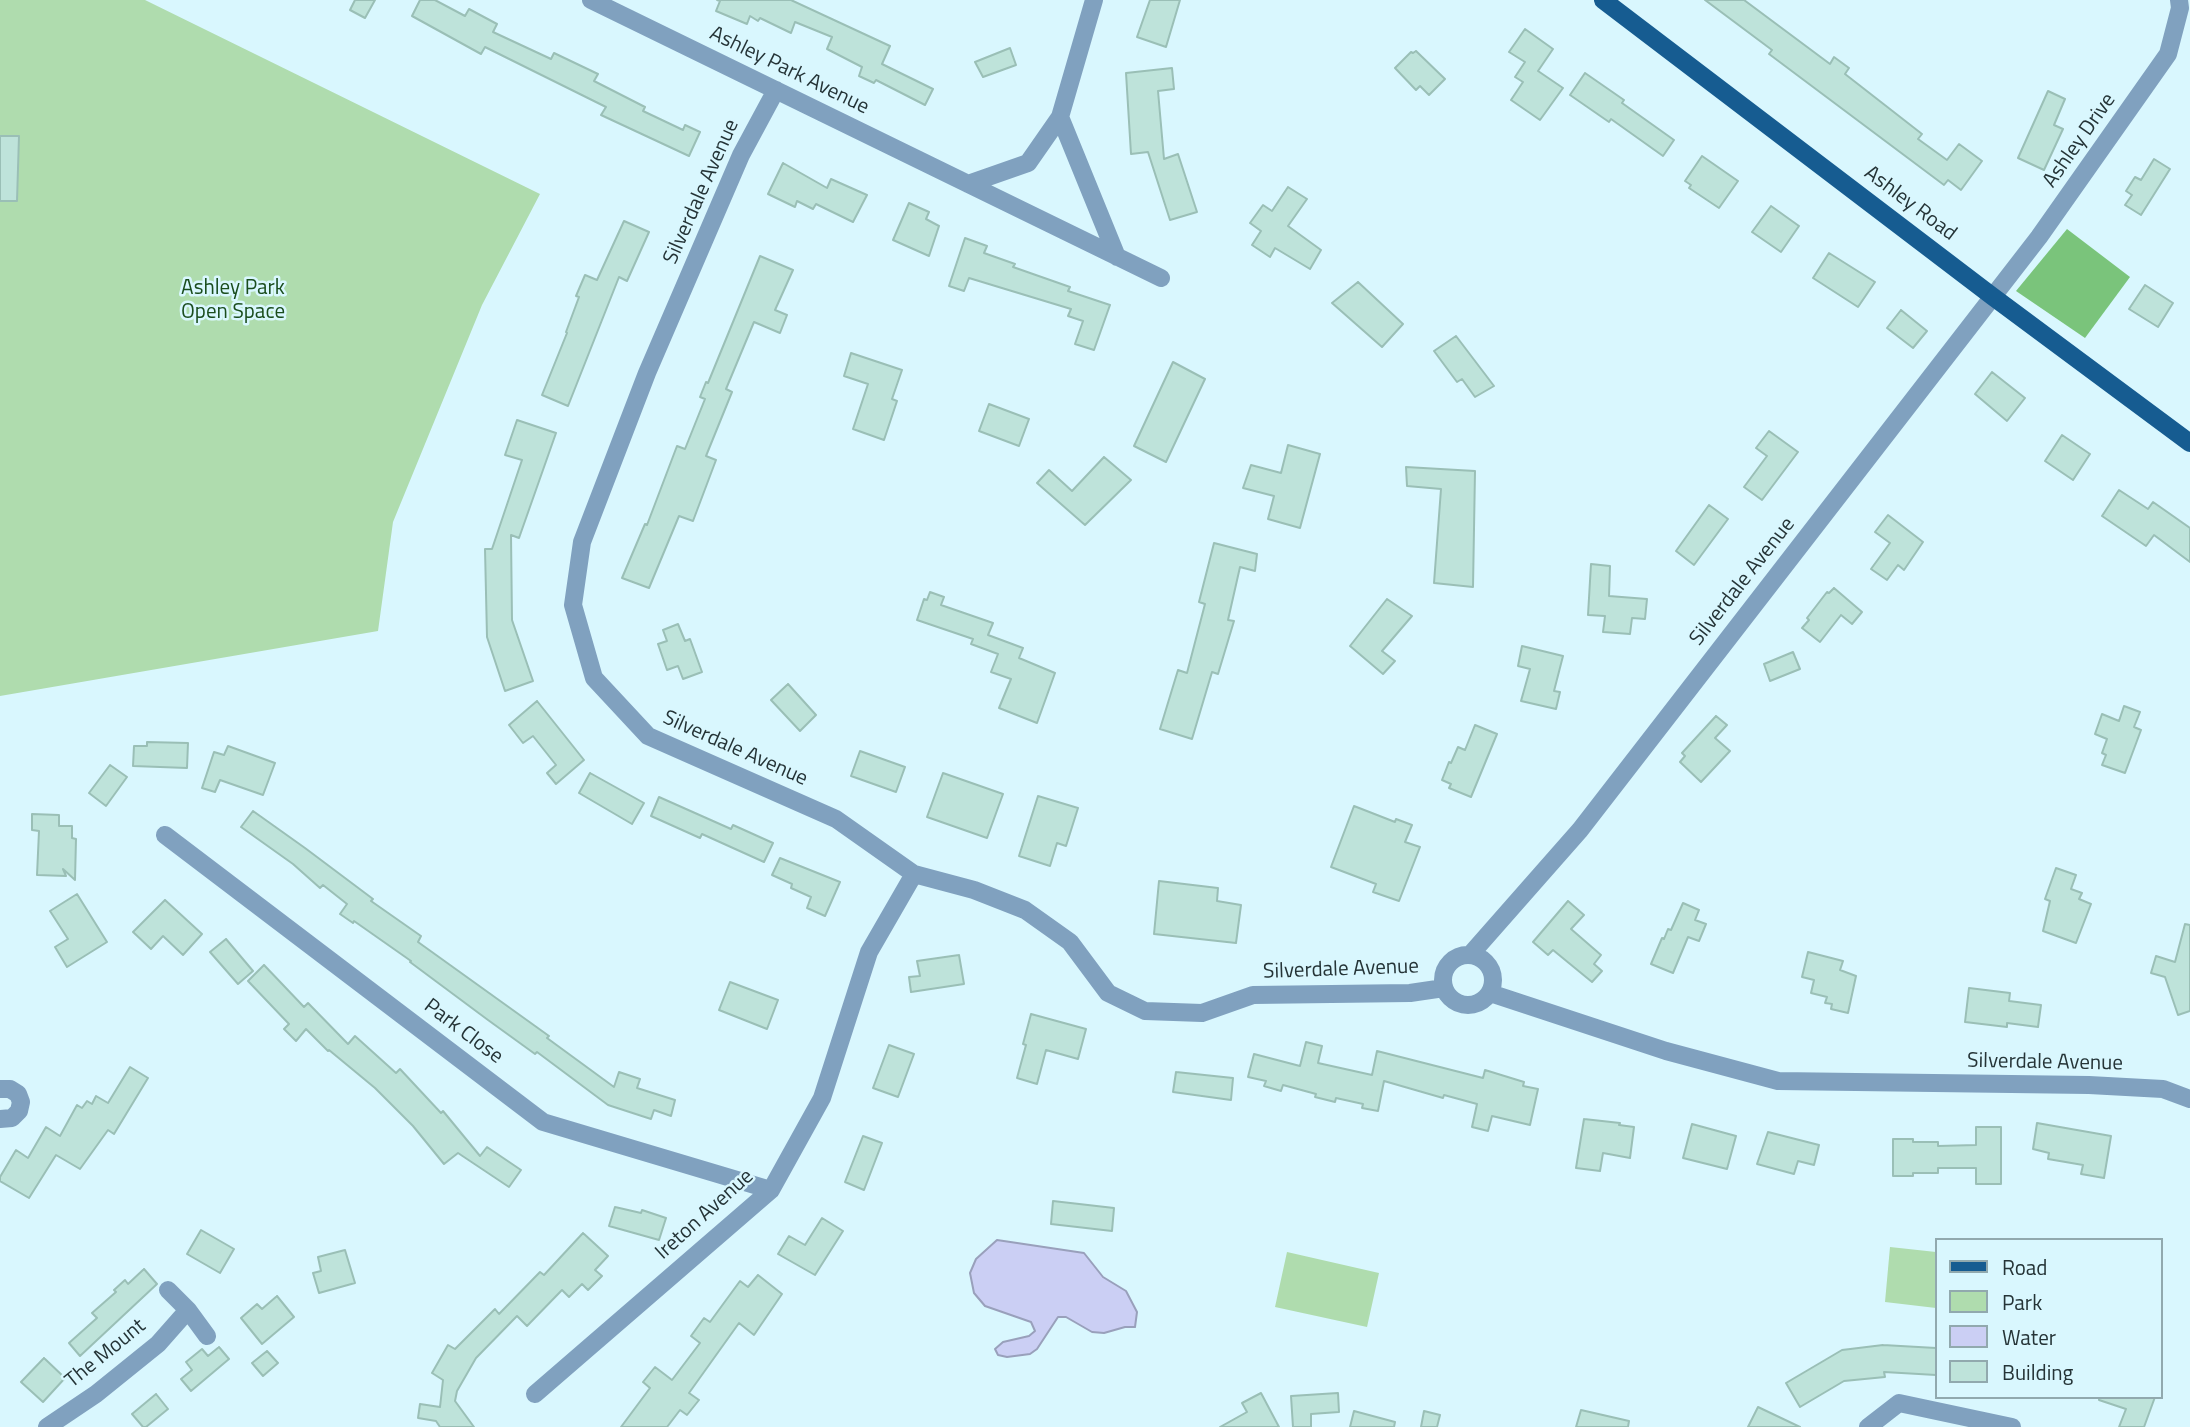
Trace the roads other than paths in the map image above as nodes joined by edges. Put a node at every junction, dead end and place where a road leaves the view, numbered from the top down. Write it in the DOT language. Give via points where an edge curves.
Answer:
graph roads {
  1 [pos="591,0"];
  2 [pos="1094,0"];
  3 [pos="1603,0"];
  4 [pos="2179,0"];
  5 [pos="625,7"];
  6 [pos="776,90"];
  7 [pos="1060,117"];
  8 [pos="968,184"];
  9 [pos="1117,257"];
  10 [pos="1161,278"];
  11 [pos="1992,296"];
  12 [pos="2190,443"];
  13 [pos="165,835"];
  14 [pos="914,874"];
  15 [pos="1470,955"];
  16 [pos="1444,988"];
  17 [pos="1490,993"];
  18 [pos="0,1088"];
  19 [pos="2190,1099"];
  20 [pos="0,1119"];
  21 [pos="771,1190"];
  22 [pos="168,1290"];
  23 [pos="188,1310"];
  24 [pos="207,1336"];
  25 [pos="535,1394"];
  26 [pos="47,1427"];
  27 [pos="1868,1427"];
  28 [pos="2012,1427"];
  1 -- 5 [label="street, Ashley Park Avenue"];
  2 -- 7 [label="street"];
  3 -- 11 [label="main road, Ashley Road"];
  4 -- 11 [label="street, Ashley Drive" via="2168,54"];
  5 -- 6 [label="street, Ashley Park Avenue"];
  6 -- 8 [label="street, Ashley Park Avenue"];
  6 -- 14 [label="street, Silverdale Avenue" via="741,155 647,373 582,542 572,605 594,678 648,736 836,819"];
  7 -- 8 [label="street" via="1028,163"];
  7 -- 9 [label="street"];
  8 -- 9 [label="street, Ashley Park Avenue"];
  9 -- 10 [label="street, Ashley Park Avenue"];
  11 -- 12 [label="main road, Ashley Road"];
  11 -- 15 [label="street, Silverdale Avenue" via="1580,830"];
  13 -- 21 [label="street, Park Close" via="543,1122"];
  14 -- 16 [label="street, Silverdale Avenue" via="975,890 1025,910 1070,942 1108,993 1145,1011 1202,1013 1253,995 1410,993"];
  14 -- 21 [label="street, Ireton Avenue" via="869,952 822,1098"];
  15 -- 16 [label="street" via="1448,964"];
  15 -- 17 [label="street" via="1490,968"];
  16 -- 17 [label="street" via="1453,1001 1469,1006"];
  17 -- 19 [label="street, Silverdale Avenue" via="1665,1051 1778,1081 2089,1085 2163,1089"];
  18 -- 20 [label="street" via="10,1088 21,1102 12,1118"];
  21 -- 25 [label="street, Ireton Avenue"];
  22 -- 23 [label="street"];
  23 -- 24 [label="street"];
  23 -- 26 [label="street, The Mount" via="158,1343"];
  27 -- 28 [label="street" via="1899,1403"];
}
